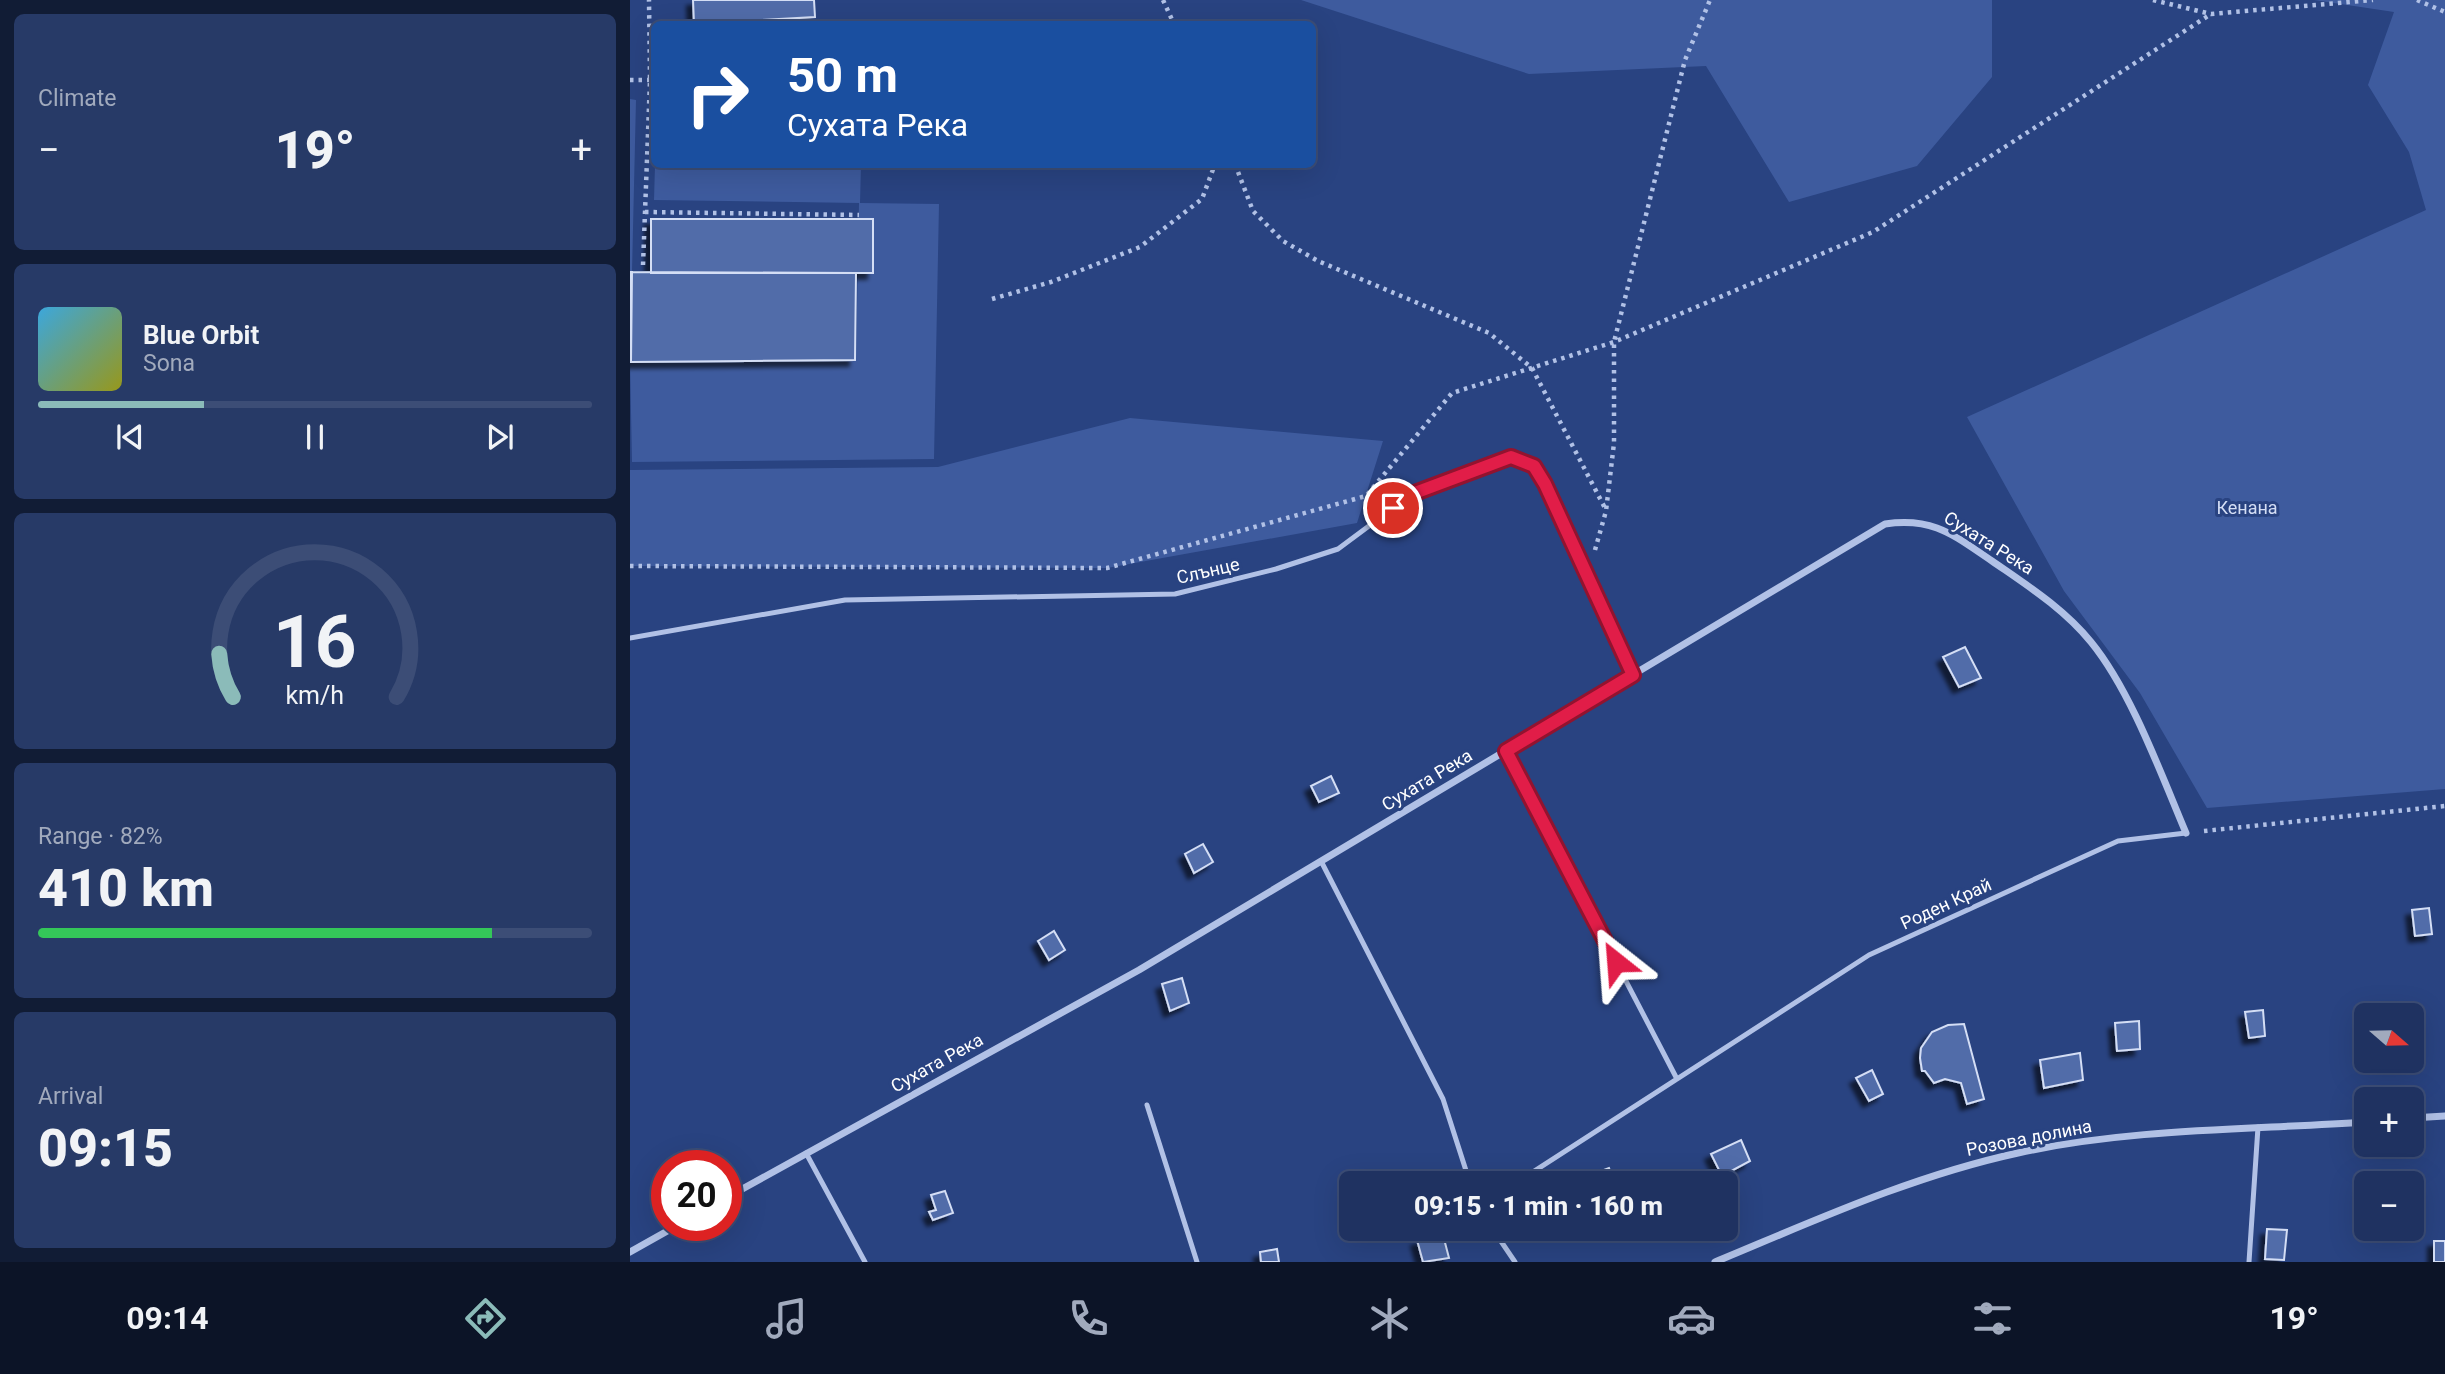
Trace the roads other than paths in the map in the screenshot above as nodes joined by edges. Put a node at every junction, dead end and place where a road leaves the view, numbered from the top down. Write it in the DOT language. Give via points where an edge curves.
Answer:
graph roads {
  1 [pos="630,638"];
  2 [pos="1633,675"];
  3 [pos="1506,751"];
  4 [pos="2186,834"];
  5 [pos="1321,861"];
  6 [pos="1677,1079"];
  7 [pos="1147,1105"];
  8 [pos="2445,1116"];
  9 [pos="2424,1117"];
  10 [pos="2354,1123"];
  11 [pos="2258,1127"];
  12 [pos="806,1153"];
  13 [pos="1466,1171"];
  14 [pos="1535,1171"];
  15 [pos="742,1189"];
  16 [pos="651,1240"];
  17 [pos="1501,1241"];
  18 [pos="630,1252"];
  19 [pos="865,1262"];
  20 [pos="1197,1262"];
  21 [pos="1515,1262"];
  22 [pos="1715,1262"];
  23 [pos="2249,1262"];
  1 -- 2 [label="lane, Слънце" via="845,600 1175,594 1338,549 1412,494 1511,457 1534,466"];
  2 -- 3 [label="street, Сухата Река"];
  2 -- 4 [label="street, Сухата Река" via="1885,524 1911,520 1936,526 2048,599 2091,642 2124,695"];
  3 -- 5 [label="street, Сухата Река"];
  3 -- 6 [label="lane"];
  4 -- 6 [label="lane, Роден Край" via="2118,841 1869,955"];
  5 -- 12 [label="street, Сухата Река" via="1139,970"];
  5 -- 13 [label="lane" via="1443,1099"];
  6 -- 14 [label="lane, Роден Край"];
  7 -- 20 [label="lane"];
  8 -- 9 [label="street"];
  10 -- 11 [label="street, Розова долина"];
  11 -- 22 [label="street, Розова долина" via="2106,1139 2019,1153 1935,1174"];
  11 -- 23 [label="lane"];
  12 -- 15 [label="street, Сухата Река"];
  12 -- 19 [label="lane"];
  16 -- 18 [label="street"];
  17 -- 21 [label="lane"];
}
